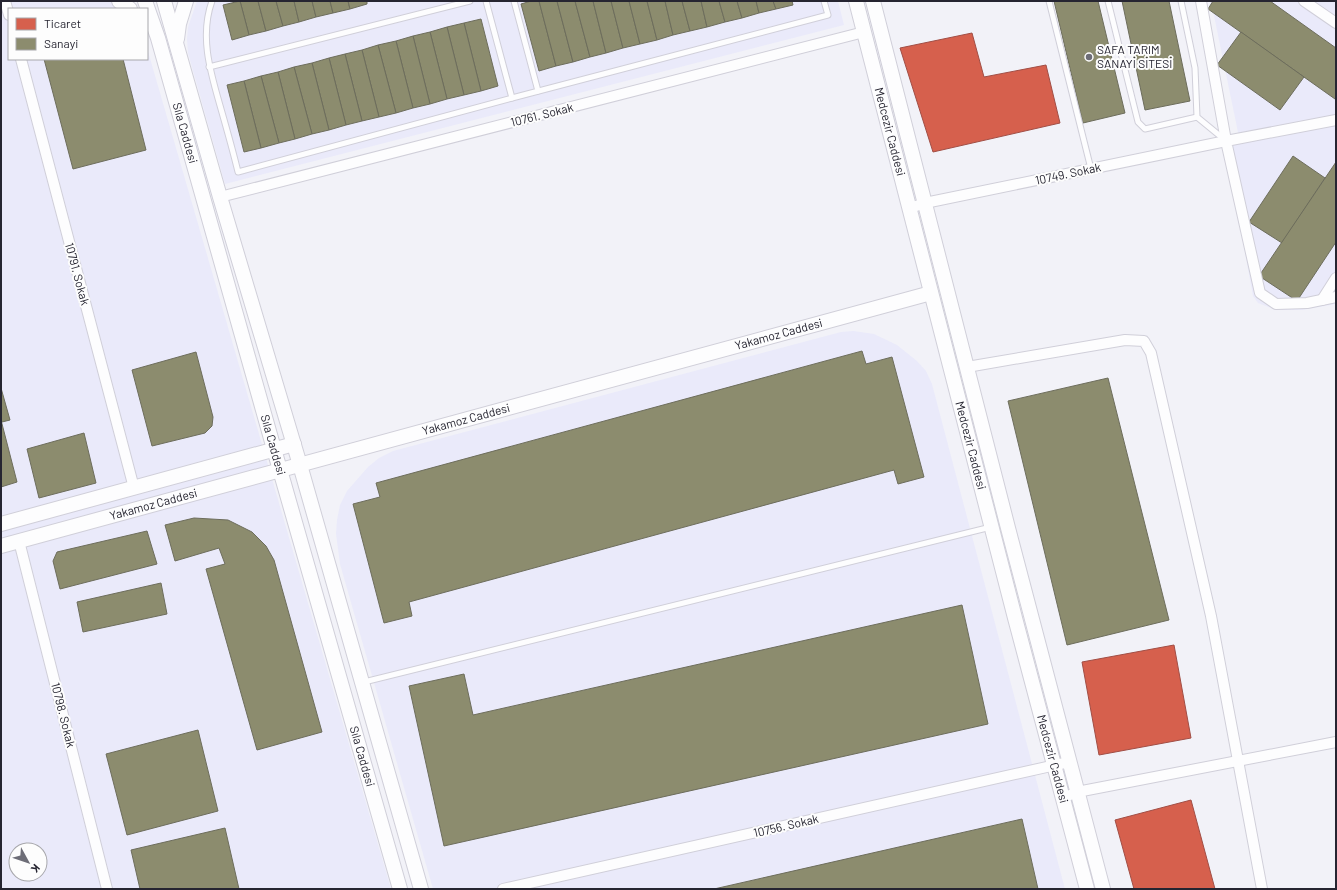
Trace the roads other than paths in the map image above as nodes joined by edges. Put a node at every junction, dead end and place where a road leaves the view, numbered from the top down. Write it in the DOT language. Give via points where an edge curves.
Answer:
graph roads {
  1 [pos="5,1"];
  2 [pos="120,1"];
  3 [pos="164,1"];
  4 [pos="186,1"];
  5 [pos="212,1"];
  6 [pos="470,1"];
  7 [pos="486,1"];
  8 [pos="514,1"];
  9 [pos="824,1"];
  10 [pos="856,1"];
  11 [pos="873,1"];
  12 [pos="1049,1"];
  13 [pos="1108,1"];
  14 [pos="1181,1"];
  15 [pos="1201,1"];
  16 [pos="1304,1"];
  17 [pos="129,8"];
  18 [pos="148,10"];
  19 [pos="8,12"];
  20 [pos="1336,23"];
  21 [pos="148,26"];
  22 [pos="864,32"];
  23 [pos="158,38"];
  24 [pos="177,43"];
  25 [pos="21,60"];
  26 [pos="209,67"];
  27 [pos="538,91"];
  28 [pos="512,98"];
  29 [pos="1197,117"];
  30 [pos="1336,120"];
  31 [pos="1226,141"];
  32 [pos="1091,169"];
  33 [pos="220,197"];
  34 [pos="925,203"];
  35 [pos="910,208"];
  36 [pos="1336,278"];
  37 [pos="931,293"];
  38 [pos="1336,297"];
  39 [pos="1322,300"];
  40 [pos="967,367"];
  41 [pos="294,444"];
  42 [pos="274,449"];
  43 [pos="300,464"];
  44 [pos="280,470"];
  45 [pos="134,488"];
  46 [pos="1,524"];
  47 [pos="992,526"];
  48 [pos="19,541"];
  49 [pos="1,546"];
  50 [pos="362,683"];
  51 [pos="1336,742"];
  52 [pos="1238,760"];
  53 [pos="1069,762"];
  54 [pos="1054,766"];
  55 [pos="1077,792"];
  56 [pos="1063,798"];
  57 [pos="107,889"];
  58 [pos="400,889"];
  59 [pos="421,889"];
  60 [pos="503,889"];
  61 [pos="1087,889"];
  62 [pos="1103,889"];
  63 [pos="1262,889"];
  1 -- 19 [label="street"];
  2 -- 17 [label="street"];
  3 -- 24 [label="street"];
  4 -- 24 [label="street" via="179,24"];
  5 -- 26 [label="lane" via="206,28"];
  6 -- 26 [label="lane"];
  7 -- 28 [label="lane"];
  8 -- 27 [label="lane"];
  9 -- 27 [label="lane" via="828,15"];
  10 -- 22 [label="street, Medcezir Caddesi"];
  11 -- 34 [label="street, Medcezir Caddesi"];
  12 -- 32 [label="lane"];
  13 -- 29 [label="lane" via="1138,122 1144,128"];
  14 -- 29 [label="lane" via="1195,68"];
  15 -- 31 [label="street"];
  16 -- 20 [label="street"];
  18 -- 23 [label="street, Sıla Caddesi"];
  21 -- 23 [label="street"];
  22 -- 33 [label="street, 10761. Sokak"];
  22 -- 35 [label="street, Medcezir Caddesi"];
  23 -- 42 [label="street, Sıla Caddesi"];
  24 -- 33 [label="street"];
  25 -- 45 [label="street, 10791. Sokak"];
  26 -- 28 [label="lane" via="238,172"];
  27 -- 28 [label="lane"];
  29 -- 31 [label="lane"];
  30 -- 31 [label="street, 10749. Sokak"];
  31 -- 32 [label="street, 10749. Sokak"];
  31 -- 39 [label="street" via="1260,293 1276,304"];
  32 -- 34 [label="street, 10749. Sokak"];
  33 -- 41 [label="street"];
  34 -- 35 [label="street, 10749. Sokak"];
  34 -- 40 [label="street, Medcezir Caddesi"];
  35 -- 37 [label="street, Medcezir Caddesi"];
  36 -- 39 [label="street"];
  37 -- 43 [label="street, Yakamoz Caddesi"];
  37 -- 47 [label="street, Medcezir Caddesi"];
  38 -- 39 [label="street"];
  40 -- 52 [label="street" via="1125,340 1144,342 1151,353 1209,608"];
  40 -- 53 [label="street, Medcezir Caddesi"];
  41 -- 42 [label="street, Yakamoz Caddesi"];
  41 -- 43 [label="street"];
  42 -- 44 [label="street, Sıla Caddesi"];
  42 -- 45 [label="street, Yakamoz Caddesi"];
  43 -- 44 [label="street, Yakamoz Caddesi"];
  43 -- 50 [label="street"];
  44 -- 48 [label="street, Yakamoz Caddesi"];
  44 -- 58 [label="street, Sıla Caddesi"];
  45 -- 46 [label="street, Yakamoz Caddesi"];
  47 -- 50 [label="lane"];
  47 -- 54 [label="street, Medcezir Caddesi"];
  48 -- 49 [label="street, Yakamoz Caddesi"];
  48 -- 57 [label="street, 10798. Sokak"];
  50 -- 59 [label="street"];
  51 -- 52 [label="street"];
  52 -- 55 [label="street"];
  52 -- 63 [label="street"];
  53 -- 54 [label="street, 10756. Sokak"];
  53 -- 55 [label="street, Medcezir Caddesi"];
  54 -- 56 [label="street, Medcezir Caddesi"];
  54 -- 60 [label="street, 10756. Sokak"];
  55 -- 56 [label="street"];
  55 -- 62 [label="street, Medcezir Caddesi"];
  56 -- 61 [label="street, Medcezir Caddesi"];
}
